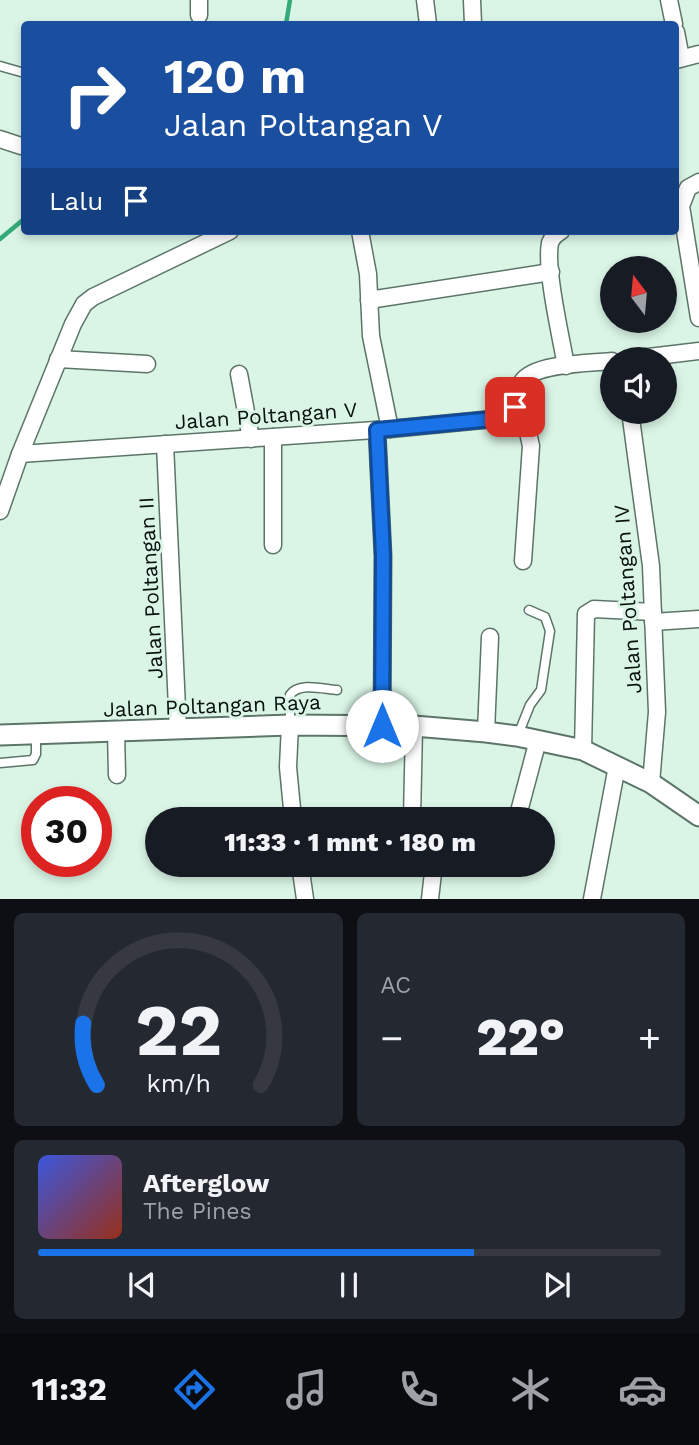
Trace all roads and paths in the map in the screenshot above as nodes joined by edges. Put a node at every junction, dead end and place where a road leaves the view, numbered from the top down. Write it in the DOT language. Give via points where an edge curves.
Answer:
graph roads {
  1 [pos="425,0"];
  2 [pos="472,0"];
  3 [pos="669,0"];
  4 [pos="428,21"];
  5 [pos="473,21"];
  6 [pos="673,21"];
  7 [pos="699,54"];
  8 [pos="679,59"];
  9 [pos="0,66"];
  10 [pos="21,72"];
  11 [pos="0,139"];
  12 [pos="21,146"];
  13 [pos="699,182"];
  14 [pos="222,235"];
  15 [pos="361,235"];
  16 [pos="556,235"];
  17 [pos="551,272"];
  18 [pos="369,300"];
  19 [pos="699,318"];
  20 [pos="699,351"];
  21 [pos="677,354"];
  22 [pos="58,359"];
  23 [pos="600,362"];
  24 [pos="147,364"];
  25 [pos="566,366"];
  26 [pos="239,374"];
  27 [pos="511,412"];
  28 [pos="632,424"];
  29 [pos="383,430"];
  30 [pos="273,437"];
  31 [pos="251,439"];
  32 [pos="165,444"];
  33 [pos="20,454"];
  34 [pos="0,511"];
  35 [pos="273,545"];
  36 [pos="523,561"];
  37 [pos="529,610"];
  38 [pos="653,617"];
  39 [pos="699,619"];
  40 [pos="490,637"];
  41 [pos="337,690"];
  42 [pos="290,725"];
  43 [pos="382,726"];
  44 [pos="414,726"];
  45 [pos="178,730"];
  46 [pos="116,731"];
  47 [pos="485,732"];
  48 [pos="36,734"];
  49 [pos="0,735"];
  50 [pos="517,736"];
  51 [pos="538,740"];
  52 [pos="583,750"];
  53 [pos="0,763"];
  54 [pos="617,766"];
  55 [pos="117,775"];
  56 [pos="651,783"];
  57 [pos="292,807"];
  58 [pos="412,807"];
  59 [pos="520,807"];
  60 [pos="699,816"];
  61 [pos="302,877"];
  62 [pos="433,877"];
  63 [pos="305,899"];
  64 [pos="430,899"];
  65 [pos="592,899"];
  1 -- 4 [label="street"];
  2 -- 5 [label="street"];
  3 -- 6 [label="street"];
  7 -- 8 [label="street"];
  9 -- 10 [label="lane"];
  11 -- 12 [label="street"];
  13 -- 19 [label="street" via="688,188 681,206"];
  14 -- 22 [label="street" via="93,297 79,312"];
  15 -- 18 [label="street"];
  16 -- 17 [label="street" via="550,246"];
  17 -- 18 [label="street"];
  17 -- 25 [label="street"];
  18 -- 29 [label="street"];
  20 -- 21 [label="street"];
  22 -- 24 [label="street"];
  22 -- 33 [label="street"];
  23 -- 25 [label="street"];
  25 -- 27 [label="street" via="525,378"];
  26 -- 31 [label="street"];
  27 -- 29 [label="street, Jalan Poltangan V" via="493,419"];
  27 -- 36 [label="street" via="527,428 531,446"];
  28 -- 38 [label="street, Jalan Poltangan IV" via="651,566"];
  29 -- 30 [label="street, Jalan Poltangan V"];
  29 -- 43 [label="street"];
  30 -- 31 [label="street, Jalan Poltangan V"];
  30 -- 35 [label="street"];
  31 -- 32 [label="street, Jalan Poltangan V"];
  32 -- 33 [label="street, Jalan Poltangan V"];
  32 -- 45 [label="street, Jalan Poltangan II"];
  33 -- 34 [label="street"];
  37 -- 50 [label="lane" via="545,617 551,631 541,690"];
  38 -- 39 [label="street"];
  38 -- 52 [label="street" via="594,609 586,614"];
  38 -- 56 [label="street, Jalan Poltangan IV" via="657,712"];
  40 -- 47 [label="street"];
  41 -- 42 [label="lane" via="293,690"];
  42 -- 43 [label="street, Jalan Poltangan Raya"];
  42 -- 45 [label="street, Jalan Poltangan Raya"];
  42 -- 57 [label="street"];
  43 -- 44 [label="street, Jalan Poltangan Raya"];
  44 -- 47 [label="street, Jalan Poltangan Raya"];
  44 -- 58 [label="street"];
  45 -- 46 [label="street, Jalan Poltangan Raya"];
  46 -- 48 [label="street, Jalan Poltangan Raya"];
  46 -- 55 [label="street"];
  47 -- 50 [label="street, Jalan Poltangan Raya"];
  48 -- 49 [label="street, Jalan Poltangan Raya"];
  48 -- 53 [label="lane" via="33,760"];
  50 -- 51 [label="street, Jalan Poltangan Raya"];
  51 -- 52 [label="street, Jalan Poltangan Raya"];
  51 -- 59 [label="street"];
  52 -- 54 [label="street, Jalan Poltangan Raya"];
  54 -- 56 [label="street, Jalan Poltangan Raya"];
  54 -- 65 [label="street"];
  56 -- 60 [label="street, Jalan Poltangan Raya"];
  61 -- 63 [label="street"];
  62 -- 64 [label="street"];
}
